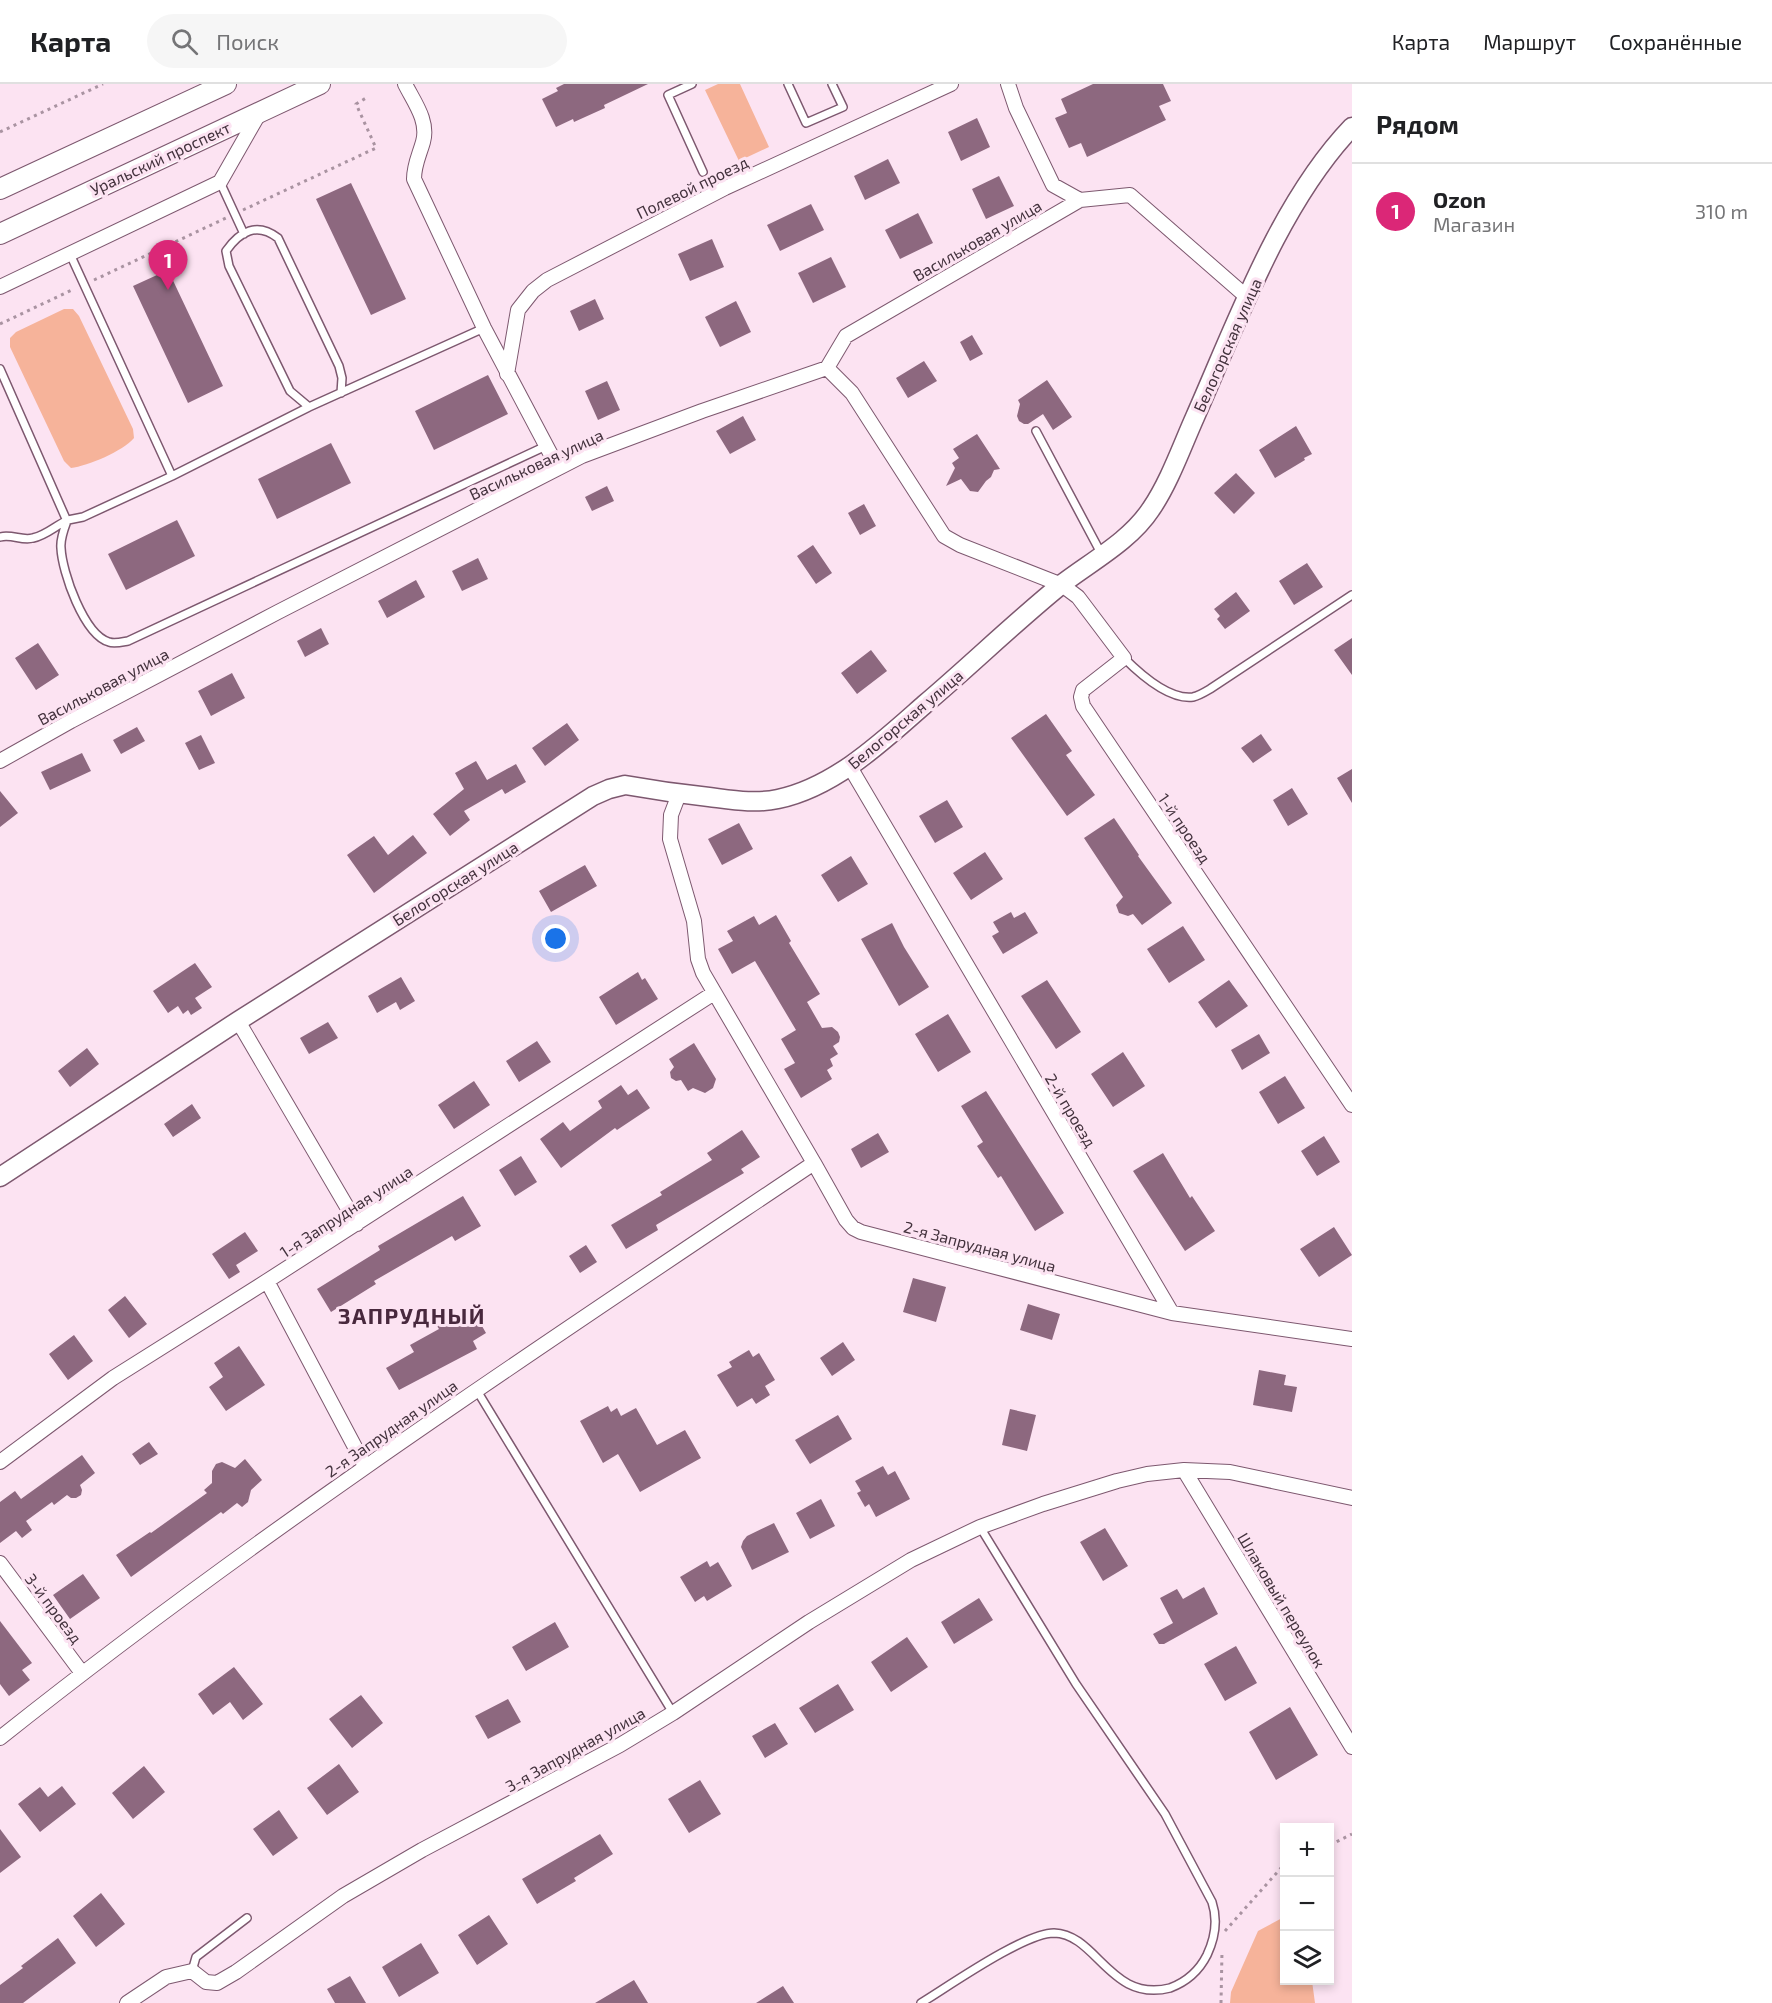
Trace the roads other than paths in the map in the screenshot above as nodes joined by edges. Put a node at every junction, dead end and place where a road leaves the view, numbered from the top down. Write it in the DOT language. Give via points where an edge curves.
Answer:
graph roads {
  1 [pos="226,84"];
  2 [pos="320,84"];
  3 [pos="405,84"];
  4 [pos="693,84"];
  5 [pos="788,84"];
  6 [pos="832,84"];
  7 [pos="951,84"];
  8 [pos="1008,84"];
  9 [pos="260,112"];
  10 [pos="1352,127"];
  11 [pos="703,172"];
  12 [pos="220,182"];
  13 [pos="0,189"];
  14 [pos="1080,200"];
  15 [pos="0,234"];
  16 [pos="244,234"];
  17 [pos="70,254"];
  18 [pos="0,287"];
  19 [pos="1248,298"];
  20 [pos="484,328"];
  21 [pos="826,368"];
  22 [pos="0,369"];
  23 [pos="507,374"];
  24 [pos="341,393"];
  25 [pos="309,407"];
  26 [pos="1036,432"];
  27 [pos="546,446"];
  28 [pos="558,468"];
  29 [pos="172,476"];
  30 [pos="67,521"];
  31 [pos="0,537"];
  32 [pos="1102,555"];
  33 [pos="1062,585"];
  34 [pos="1352,595"];
  35 [pos="1124,658"];
  36 [pos="0,762"];
  37 [pos="850,767"];
  38 [pos="679,794"];
  39 [pos="714,993"];
  40 [pos="238,1021"];
  41 [pos="1352,1105"];
  42 [pos="814,1163"];
  43 [pos="3,1172"];
  44 [pos="357,1224"];
  45 [pos="267,1281"];
  46 [pos="1172,1313"];
  47 [pos="1352,1339"];
  48 [pos="476,1389"];
  49 [pos="0,1462"];
  50 [pos="366,1466"];
  51 [pos="1184,1470"];
  52 [pos="1352,1498"];
  53 [pos="980,1527"];
  54 [pos="0,1563"];
  55 [pos="82,1673"];
  56 [pos="673,1713"];
  57 [pos="0,1738"];
  58 [pos="1352,1747"];
  59 [pos="247,1917"];
  60 [pos="192,1971"];
  61 [pos="127,2003"];
  62 [pos="921,2003"];
  1 -- 13 [label="main road"];
  2 -- 9 [label="main road, Уральский проспект"];
  3 -- 20 [label="street" via="425,131 414,179"];
  4 -- 11 [label="lane" via="668,95"];
  5 -- 6 [label="lane" via="806,123 843,107"];
  7 -- 23 [label="street, Полевой проезд" via="725,188 547,280 518,310"];
  8 -- 14 [label="street" via="1053,185"];
  9 -- 12 [label="street"];
  9 -- 15 [label="main road, Уральский проспект"];
  10 -- 19 [label="street, Белогорская улица" via="1332,148 1294,205"];
  12 -- 16 [label="lane"];
  12 -- 17 [label="street"];
  14 -- 19 [label="street" via="1130,195"];
  14 -- 21 [label="street, Васильковая улица" via="846,336"];
  16 -- 24 [label="lane" via="260,229 278,238 339,366"];
  16 -- 25 [label="lane" via="226,251 229,266 290,391"];
  17 -- 18 [label="street"];
  17 -- 29 [label="lane"];
  19 -- 32 [label="street, Белогорская улица" via="1152,508"];
  20 -- 23 [label="street"];
  20 -- 24 [label="lane"];
  21 -- 28 [label="street, Васильковая улица" via="702,411"];
  21 -- 33 [label="street" via="852,393 944,536"];
  22 -- 30 [label="lane"];
  23 -- 27 [label="street"];
  24 -- 25 [label="lane"];
  25 -- 29 [label="lane"];
  26 -- 32 [label="lane"];
  27 -- 28 [label="street"];
  27 -- 30 [label="lane" via="128,641 110,643 97,635 75,601 65,577 60,547"];
  28 -- 36 [label="street, Васильковая улица" via="71,720"];
  29 -- 30 [label="lane"];
  30 -- 31 [label="lane" via="26,540"];
  32 -- 33 [label="street, Белогорская улица"];
  33 -- 35 [label="street" via="1078,597"];
  33 -- 37 [label="street, Белогорская улица"];
  34 -- 35 [label="lane" via="1193,697 1157,685"];
  35 -- 41 [label="street, 1-й проезд" via="1083,690 1083,706"];
  37 -- 38 [label="street, Белогорская улица" via="779,799 751,802"];
  37 -- 46 [label="street, 2-й проезд"];
  38 -- 39 [label="street, 2-я Запрудная улица" via="671,815 669,839 694,921 703,973"];
  38 -- 40 [label="street, Белогорская улица" via="624,786 593,796"];
  39 -- 42 [label="street, 2-я Запрудная улица"];
  39 -- 44 [label="street, 1-я Запрудная улица"];
  40 -- 43 [label="street, Белогорская улица"];
  40 -- 44 [label="street"];
  42 -- 46 [label="street, 2-я Запрудная улица" via="846,1220 861,1232"];
  42 -- 48 [label="street, 2-я Запрудная улица"];
  44 -- 45 [label="street, 1-я Запрудная улица"];
  45 -- 49 [label="street, 1-я Запрудная улица" via="113,1378"];
  45 -- 50 [label="street"];
  46 -- 47 [label="street"];
  48 -- 50 [label="street, 2-я Запрудная улица"];
  48 -- 56 [label="lane"];
  50 -- 55 [label="street, 2-я Запрудная улица"];
  51 -- 52 [label="street, 3-я Запрудная улица" via="1230,1472"];
  51 -- 53 [label="street, 3-я Запрудная улица" via="1117,1481"];
  51 -- 58 [label="street, Шлаковый переулок"];
  53 -- 56 [label="street, 3-я Запрудная улица" via="901,1566"];
  53 -- 62 [label="lane" via="1076,1684 1165,1814 1212,1902 1216,1926 1207,1955 1196,1971 1164,1991 1151,1994 1129,1988 1110,1976 1075,1941 1052,1933 1000,1954"];
  54 -- 55 [label="street, 3-й проезд"];
  55 -- 57 [label="street, 2-я Запрудная улица"];
  56 -- 60 [label="street, 3-я Запрудная улица" via="620,1746 343,1896 217,1983 206,1982"];
  59 -- 60 [label="lane" via="196,1957"];
  60 -- 61 [label="street" via="166,1977"];
}
